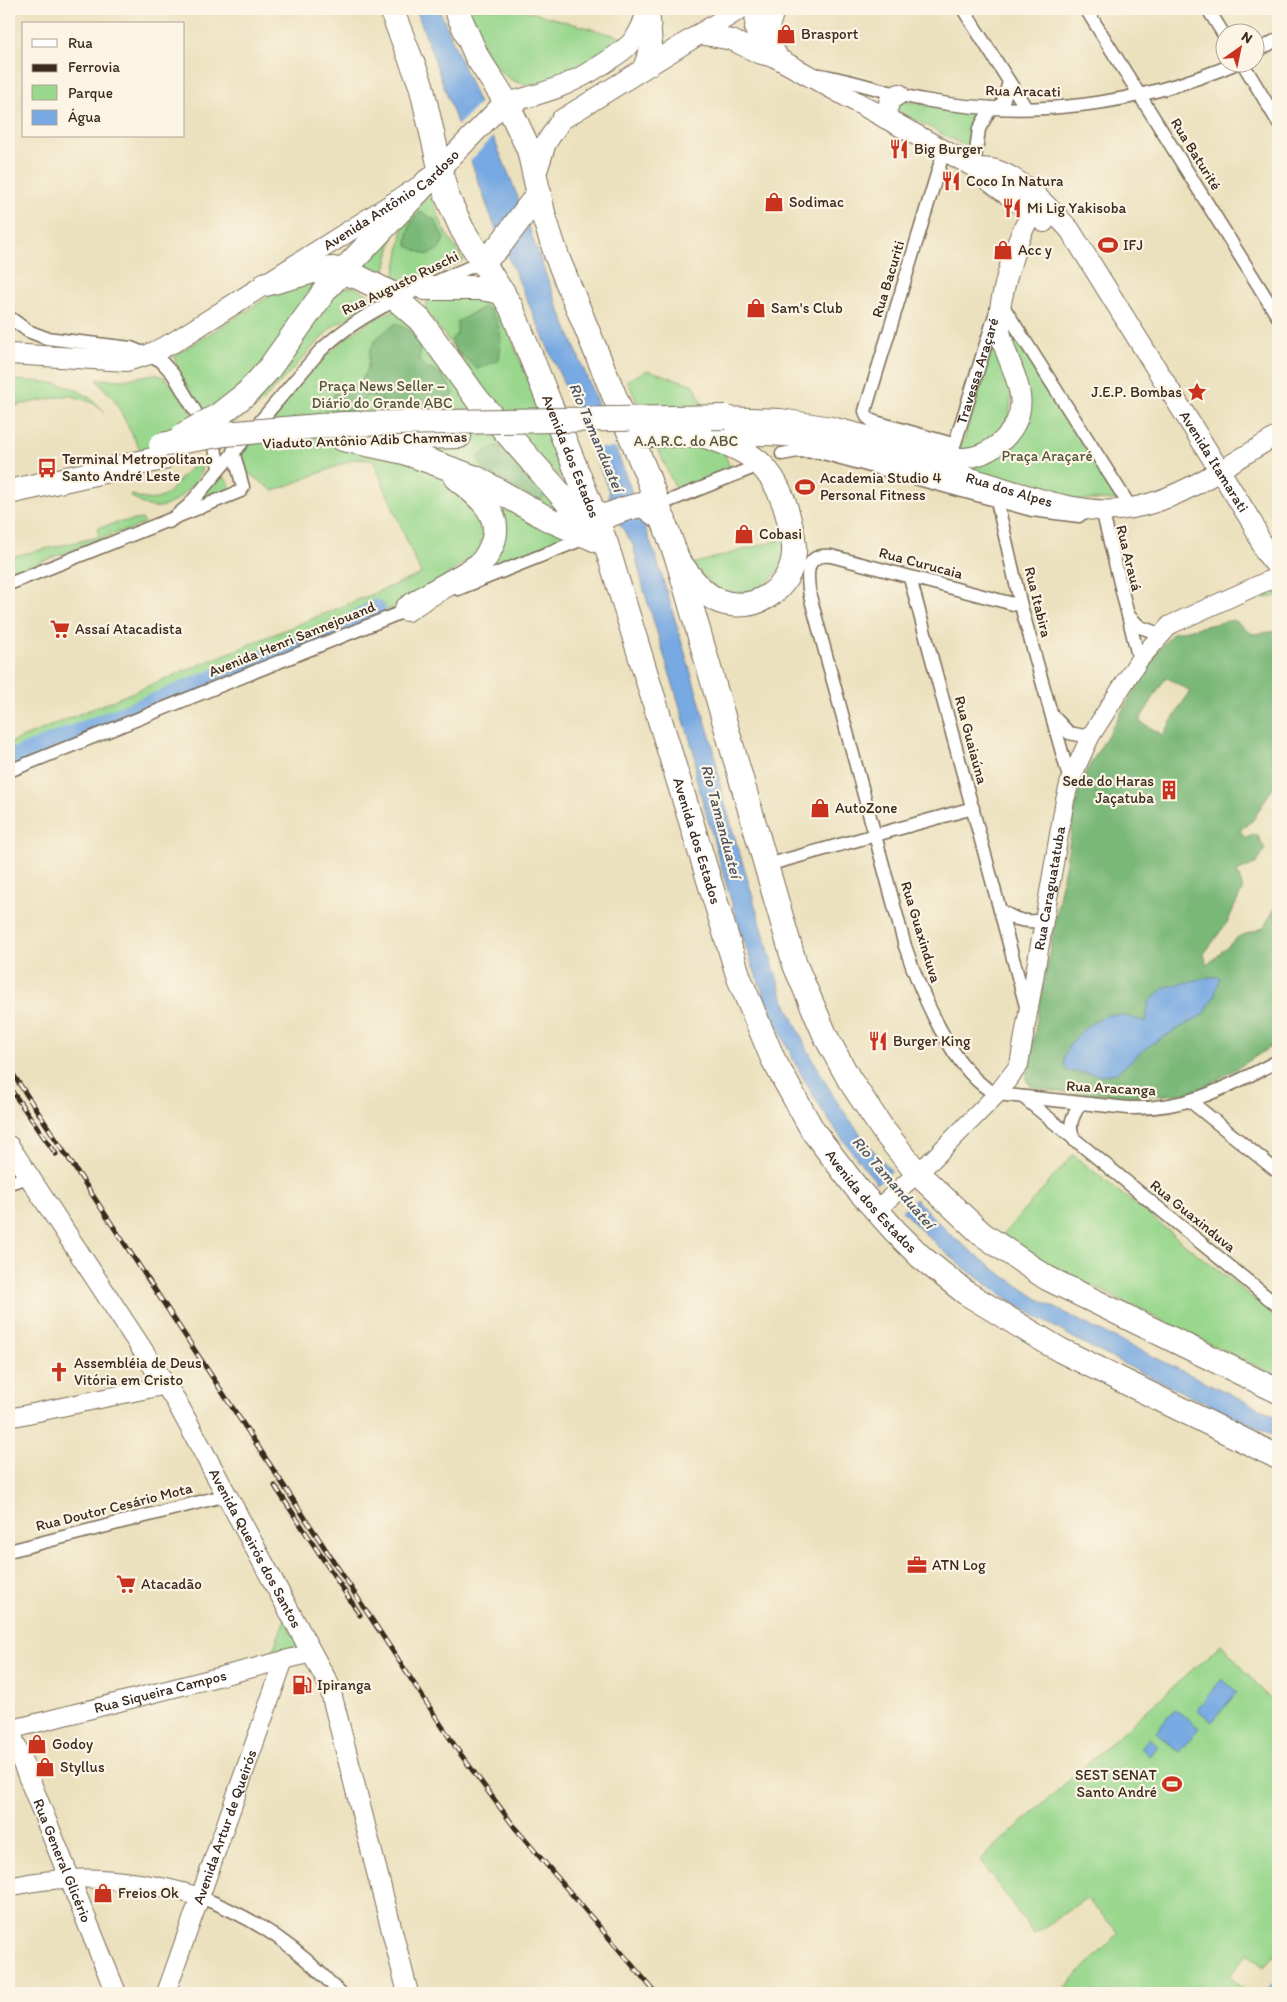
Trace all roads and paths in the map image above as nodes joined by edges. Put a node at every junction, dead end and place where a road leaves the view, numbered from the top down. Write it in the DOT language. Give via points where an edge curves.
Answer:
graph roads {
  1 [pos="391,9"];
  2 [pos="456,9"];
  3 [pos="648,9"];
  4 [pos="740,9"];
  5 [pos="756,9"];
  6 [pos="775,9"];
  7 [pos="963,9"];
  8 [pos="1086,9"];
  9 [pos="1208,9"];
  10 [pos="1216,22"];
  11 [pos="699,34"];
  12 [pos="1278,39"];
  13 [pos="1264,47"];
  14 [pos="789,64"];
  15 [pos="644,68"];
  16 [pos="1214,72"];
  17 [pos="1246,72"];
  18 [pos="1009,82"];
  19 [pos="899,94"];
  20 [pos="1140,95"];
  21 [pos="996,108"];
  22 [pos="1026,108"];
  23 [pos="499,109"];
  24 [pos="885,118"];
  25 [pos="1278,122"];
  26 [pos="944,151"];
  27 [pos="975,167"];
  28 [pos="434,176"];
  29 [pos="537,183"];
  30 [pos="1034,214"];
  31 [pos="1059,218"];
  32 [pos="492,253"];
  33 [pos="342,271"];
  34 [pos="1096,271"];
  35 [pos="266,284"];
  36 [pos="425,288"];
  37 [pos="502,292"];
  38 [pos="399,300"];
  39 [pos="1000,301"];
  40 [pos="9,316"];
  41 [pos="1278,318"];
  42 [pos="9,354"];
  43 [pos="150,354"];
  44 [pos="271,407"];
  45 [pos="867,417"];
  46 [pos="726,426"];
  47 [pos="701,435"];
  48 [pos="1278,435"];
  49 [pos="343,439"];
  50 [pos="214,443"];
  51 [pos="161,445"];
  52 [pos="233,451"];
  53 [pos="782,454"];
  54 [pos="437,463"];
  55 [pos="219,468"];
  56 [pos="752,468"];
  57 [pos="1219,472"];
  58 [pos="9,479"];
  59 [pos="242,484"];
  60 [pos="9,492"];
  61 [pos="997,501"];
  62 [pos="1131,508"];
  63 [pos="654,510"];
  64 [pos="1102,513"];
  65 [pos="169,522"];
  66 [pos="1253,524"];
  67 [pos="600,529"];
  68 [pos="1278,550"];
  69 [pos="814,559"];
  70 [pos="678,562"];
  71 [pos="1278,568"];
  72 [pos="1278,576"];
  73 [pos="910,578"];
  74 [pos="9,584"];
  75 [pos="1021,606"];
  76 [pos="407,610"];
  77 [pos="1126,613"];
  78 [pos="1160,634"];
  79 [pos="1139,660"];
  80 [pos="1048,710"];
  81 [pos="1090,737"];
  82 [pos="9,771"];
  83 [pos="1070,781"];
  84 [pos="973,808"];
  85 [pos="877,835"];
  86 [pos="767,865"];
  87 [pos="1000,910"];
  88 [pos="1045,920"];
  89 [pos="1028,1016"];
  90 [pos="1278,1061"];
  91 [pos="997,1094"];
  92 [pos="1023,1098"];
  93 [pos="1190,1101"];
  94 [pos="1080,1104"];
  95 [pos="1075,1142"];
  96 [pos="9,1146"];
  97 [pos="1278,1172"];
  98 [pos="29,1177"];
  99 [pos="913,1177"];
  100 [pos="9,1183"];
  101 [pos="881,1206"];
  102 [pos="1278,1306"];
  103 [pos="167,1385"];
  104 [pos="1278,1391"];
  105 [pos="9,1418"];
  106 [pos="1278,1457"];
  107 [pos="227,1495"];
  108 [pos="9,1550"];
  109 [pos="312,1653"];
  110 [pos="284,1660"];
  111 [pos="9,1729"];
  112 [pos="70,1879"];
  113 [pos="9,1887"];
  114 [pos="200,1898"];
  115 [pos="116,1993"];
  116 [pos="166,1993"];
  117 [pos="340,1993"];
  118 [pos="408,1993"];
  1 -- 28 [label="highway, Avenida dos Estados" via="421,85"];
  2 -- 23 [label="highway"];
  3 -- 15 [label="main road" via="652,44"];
  3 -- 23 [label="main road, Avenida Antônio Cardoso" via="639,33 627,49 565,86"];
  4 -- 11 [label="main road"];
  5 -- 14 [label="main road, Avenida Itamarati" via="754,24 757,37 766,52"];
  6 -- 14 [label="main road, Avenida Itamarati" via="768,38 772,48"];
  7 -- 18 [label="street"];
  8 -- 20 [label="street, Rua Baturité"];
  9 -- 10 [label="street"];
  11 -- 14 [label="main road" via="724,38"];
  11 -- 15 [label="main road"];
  12 -- 13 [label="street"];
  14 -- 19 [label="street, Rua Aracati"];
  14 -- 24 [label="main road, Avenida Itamarati"];
  15 -- 29 [label="main road" via="574,110 557,124 546,143"];
  16 -- 20 [label="street, Rua Aracati"];
  17 -- 25 [label="street"];
  18 -- 21 [label="street"];
  18 -- 22 [label="street"];
  19 -- 21 [label="street, Rua Aracati"];
  19 -- 24 [label="main road" via="890,100"];
  20 -- 22 [label="street, Rua Aracati" via="1073,107"];
  20 -- 41 [label="street, Rua Baturité"];
  21 -- 22 [label="street, Rua Aracati"];
  21 -- 27 [label="street" via="979,129"];
  23 -- 28 [label="main road, Avenida Antônio Cardoso"];
  23 -- 29 [label="highway" via="529,150"];
  24 -- 26 [label="main road, Avenida Itamarati"];
  26 -- 27 [label="main road, Avenida Itamarati"];
  26 -- 45 [label="street, Rua Bacuriti" via="865,411"];
  27 -- 30 [label="main road, Avenida Itamarati"];
  27 -- 31 [label="main road, Avenida Itamarati" via="995,170 1009,177"];
  28 -- 32 [label="highway, Avenida dos Estados" via="453,212"];
  28 -- 33 [label="highway"];
  28 -- 35 [label="main road, Avenida Antônio Cardoso"];
  29 -- 32 [label="highway" via="524,212"];
  29 -- 63 [label="highway" via="544,217 567,284"];
  30 -- 31 [label="main road" via="1047,213"];
  30 -- 34 [label="main road, Avenida Itamarati"];
  30 -- 39 [label="main road, Travessa Araçaré" via="1024,226"];
  31 -- 34 [label="main road, Avenida Itamarati"];
  32 -- 36 [label="street, Rua Augusto Ruschi"];
  32 -- 37 [label="highway, Avenida dos Estados"];
  33 -- 35 [label="highway" via="324,269"];
  33 -- 38 [label="highway" via="374,284"];
  33 -- 51 [label="highway, bridge" via="247,393 205,423"];
  34 -- 57 [label="main road, Avenida Itamarati"];
  35 -- 43 [label="main road, Avenida Antônio Cardoso"];
  36 -- 37 [label="highway" via="480,288"];
  36 -- 38 [label="street, Rua Augusto Ruschi"];
  37 -- 67 [label="highway, Avenida dos Estados" via="520,326"];
  38 -- 44 [label="street, Rua Augusto Ruschi" via="337,334"];
  38 -- 67 [label="highway" via="420,320 477,398 563,498"];
  39 -- 45 [label="street, Travessa Araçaré" via="954,443"];
  39 -- 46 [label="main road" via="1000,332 1020,389 1018,414 1014,427 1002,441 976,457 945,457 864,433 806,422"];
  39 -- 62 [label="street"];
  40 -- 43 [label="street" via="28,331 46,338 131,348"];
  42 -- 43 [label="main road, Avenida Antônio Cardoso" via="117,361"];
  43 -- 50 [label="street" via="173,374"];
  44 -- 50 [label="street" via="241,429"];
  44 -- 52 [label="street, Rua Augusto Ruschi"];
  46 -- 47 [label="highway, Viaduto Antônio Adib Chammas"];
  46 -- 51 [label="highway, Viaduto Antônio Adib Chammas, bridge" via="343,424 225,434"];
  46 -- 64 [label="main road, Rua dos Alpes" via="852,446"];
  47 -- 49 [label="highway, Viaduto Antônio Adib Chammas, bridge"];
  47 -- 70 [label="highway" via="737,446 772,476 783,499 794,552 789,574 774,592 753,603 730,604 708,595"];
  48 -- 57 [label="street, Rua dos Alpes"];
  49 -- 54 [label="highway"];
  49 -- 60 [label="highway, Viaduto Antônio Adib Chammas" via="193,452"];
  50 -- 55 [label="street"];
  51 -- 58 [label="highway, Viaduto Antônio Adib Chammas"];
  52 -- 55 [label="street, Rua Augusto Ruschi"];
  52 -- 59 [label="street"];
  53 -- 61 [label="street, Rua dos Alpes" via="807,451 834,455"];
  54 -- 67 [label="highway" via="497,488 548,519"];
  54 -- 76 [label="highway" via="484,502 494,519 494,540 480,564"];
  55 -- 59 [label="street"];
  55 -- 65 [label="street, Rua Augusto Ruschi"];
  56 -- 63 [label="street"];
  57 -- 62 [label="main road, Rua dos Alpes" via="1170,497"];
  57 -- 66 [label="main road, Avenida Itamarati"];
  59 -- 65 [label="street, Rua Augusto Ruschi" via="241,491"];
  61 -- 64 [label="street, Rua dos Alpes" via="1048,513"];
  61 -- 75 [label="street, Rua Itabira"];
  62 -- 64 [label="main road, Rua dos Alpes"];
  63 -- 67 [label="highway"];
  63 -- 70 [label="highway"];
  64 -- 77 [label="street, Rua Arauá"];
  65 -- 74 [label="street, Rua Augusto Ruschi"];
  66 -- 68 [label="main road, Avenida Itamarati"];
  66 -- 71 [label="main road, Avenida Itamarati" via="1265,552"];
  67 -- 76 [label="street, Avenida Henri Sannejouand"];
  67 -- 101 [label="highway, Avenida dos Estados" via="739,978 755,1019 772,1059 813,1131"];
  69 -- 73 [label="street, Rua Curucaia" via="820,555 831,556"];
  69 -- 85 [label="street, Rua Guaxinduva" via="807,575 810,596"];
  70 -- 86 [label="highway"];
  72 -- 78 [label="street, Rua Caraguatatuba" via="1183,618"];
  73 -- 75 [label="street, Rua Curucaia"];
  73 -- 84 [label="street, Rua Guaiaúna"];
  75 -- 80 [label="street, Rua Itabira"];
  76 -- 82 [label="street, Avenida Henri Sannejouand"];
  77 -- 78 [label="street, Rua Arauá" via="1140,627"];
  77 -- 79 [label="street, Rua Arauá"];
  78 -- 79 [label="street, Rua Caraguatatuba"];
  79 -- 81 [label="street, Rua Caraguatatuba"];
  80 -- 81 [label="street, Rua Itabira" via="1068,733"];
  80 -- 83 [label="street, Rua Itabira"];
  81 -- 83 [label="street, Rua Caraguatatuba"];
  83 -- 88 [label="street, Rua Caraguatatuba"];
  84 -- 85 [label="street"];
  84 -- 87 [label="street, Rua Guaiaúna"];
  85 -- 86 [label="street"];
  85 -- 91 [label="street, Rua Guaxinduva" via="906,946 925,999 968,1072"];
  86 -- 99 [label="highway" via="796,965 826,1037"];
  87 -- 88 [label="street" via="1019,921"];
  87 -- 89 [label="street, Rua Guaiaúna"];
  88 -- 89 [label="street, Rua Caraguatatuba"];
  89 -- 91 [label="street, Rua Caraguatatuba" via="1019,1065"];
  90 -- 93 [label="street, Rua Aracanga" via="1216,1093"];
  91 -- 92 [label="street, Rua Guaxinduva"];
  91 -- 99 [label="street, Rua Caraguatatuba"];
  92 -- 94 [label="street, Rua Aracanga"];
  92 -- 95 [label="street, Rua Guaxinduva"];
  93 -- 94 [label="street, Rua Aracanga" via="1150,1108"];
  93 -- 97 [label="street"];
  94 -- 95 [label="street" via="1072,1116 1070,1128"];
  95 -- 102 [label="street, Rua Guaxinduva"];
  96 -- 98 [label="main road, Avenida Queirós dos Santos"];
  98 -- 100 [label="street"];
  98 -- 103 [label="main road, Avenida Queirós dos Santos"];
  99 -- 101 [label="street, Rua Caraguatatuba"];
  99 -- 104 [label="highway" via="982,1234 1047,1278"];
  101 -- 106 [label="highway, Avenida dos Estados" via="921,1257 1013,1323 1060,1350"];
  103 -- 105 [label="street"];
  103 -- 107 [label="main road, Avenida Queirós dos Santos"];
  107 -- 108 [label="street, Rua Doutor Cesário Mota"];
  107 -- 109 [label="main road, Avenida Queirós dos Santos"];
  109 -- 110 [label="street, Rua Siqueira Campos"];
  109 -- 118 [label="main road, Avenida Queirós dos Santos" via="332,1693"];
  110 -- 111 [label="street, Rua Siqueira Campos"];
  110 -- 114 [label="street, Avenida Artur de Queirós"];
  111 -- 112 [label="main road, Rua General Glicério"];
  112 -- 113 [label="street"];
  112 -- 114 [label="street" via="140,1882"];
  112 -- 115 [label="main road, Rua General Glicério"];
  114 -- 116 [label="street, Avenida Artur de Queirós"];
  114 -- 117 [label="street" via="262,1926 284,1940"];
}
